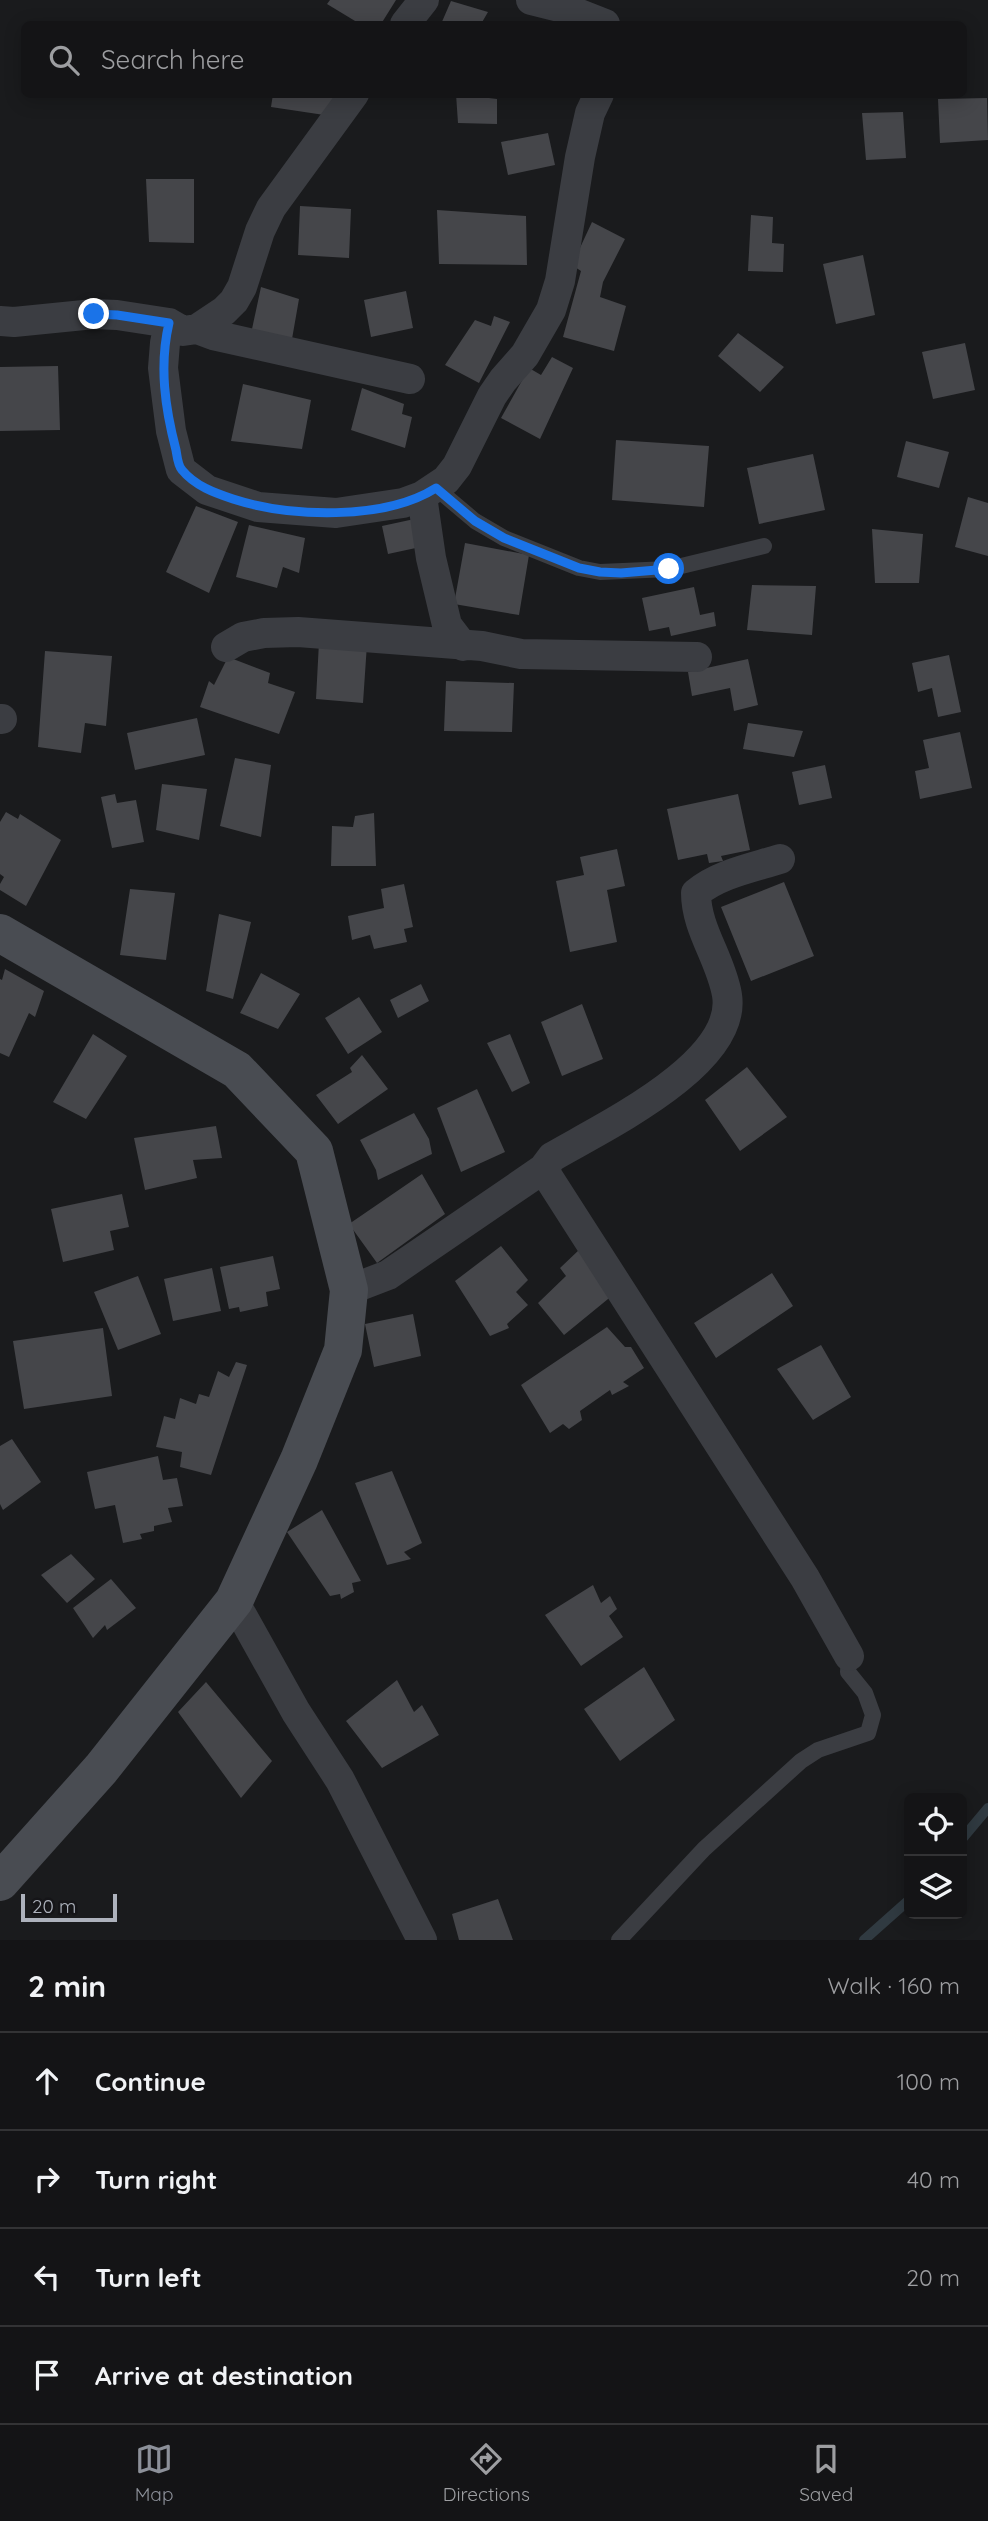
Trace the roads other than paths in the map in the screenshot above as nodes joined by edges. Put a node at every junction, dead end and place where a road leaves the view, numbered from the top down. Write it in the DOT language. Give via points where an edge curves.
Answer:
graph roads {
  1 [pos="424,0"];
  2 [pos="543,1"];
  3 [pos="407,21"];
  4 [pos="597,21"];
  5 [pos="351,98"];
  6 [pos="596,98"];
  7 [pos="0,321"];
  8 [pos="183,326"];
  9 [pos="410,379"];
  10 [pos="429,492"];
  11 [pos="764,547"];
  12 [pos="463,646"];
  13 [pos="226,647"];
  14 [pos="697,657"];
  15 [pos="780,859"];
  16 [pos="0,933"];
  17 [pos="543,1169"];
  18 [pos="349,1290"];
  19 [pos="234,1601"];
  20 [pos="849,1656"];
  21 [pos="0,1882"];
  22 [pos="422,1940"];
  23 [pos="619,1940"];
  1 -- 3 [label="street"];
  2 -- 4 [label="street"];
  5 -- 8 [label="street" via="271,208 234,301 223,311"];
  6 -- 10 [label="street" via="580,157 551,310 525,355 492,396 457,466"];
  7 -- 8 [label="street" via="94,314"];
  8 -- 9 [label="street"];
  8 -- 10 [label="street" via="164,343 171,431 181,470 207,490 258,507 336,513 403,503"];
  10 -- 11 [label="lane" via="504,538 600,572 669,569"];
  10 -- 12 [label="street" via="431,558 447,625"];
  12 -- 13 [label="street" via="298,632 243,637"];
  12 -- 14 [label="street" via="541,656"];
  15 -- 17 [label="street" via="721,877 696,893 696,911 727,995 726,1019 708,1048 667,1089 552,1157"];
  16 -- 18 [label="main road" via="237,1070 314,1151"];
  17 -- 18 [label="street" via="387,1275"];
  17 -- 20 [label="street" via="805,1578"];
  18 -- 19 [label="main road" via="343,1350"];
  19 -- 21 [label="main road" via="101,1769"];
  19 -- 22 [label="street" via="296,1713 340,1780"];
  20 -- 23 [label="lane" via="848,1672 865,1693 873,1715 868,1733 818,1750 801,1761 704,1849"];
}
